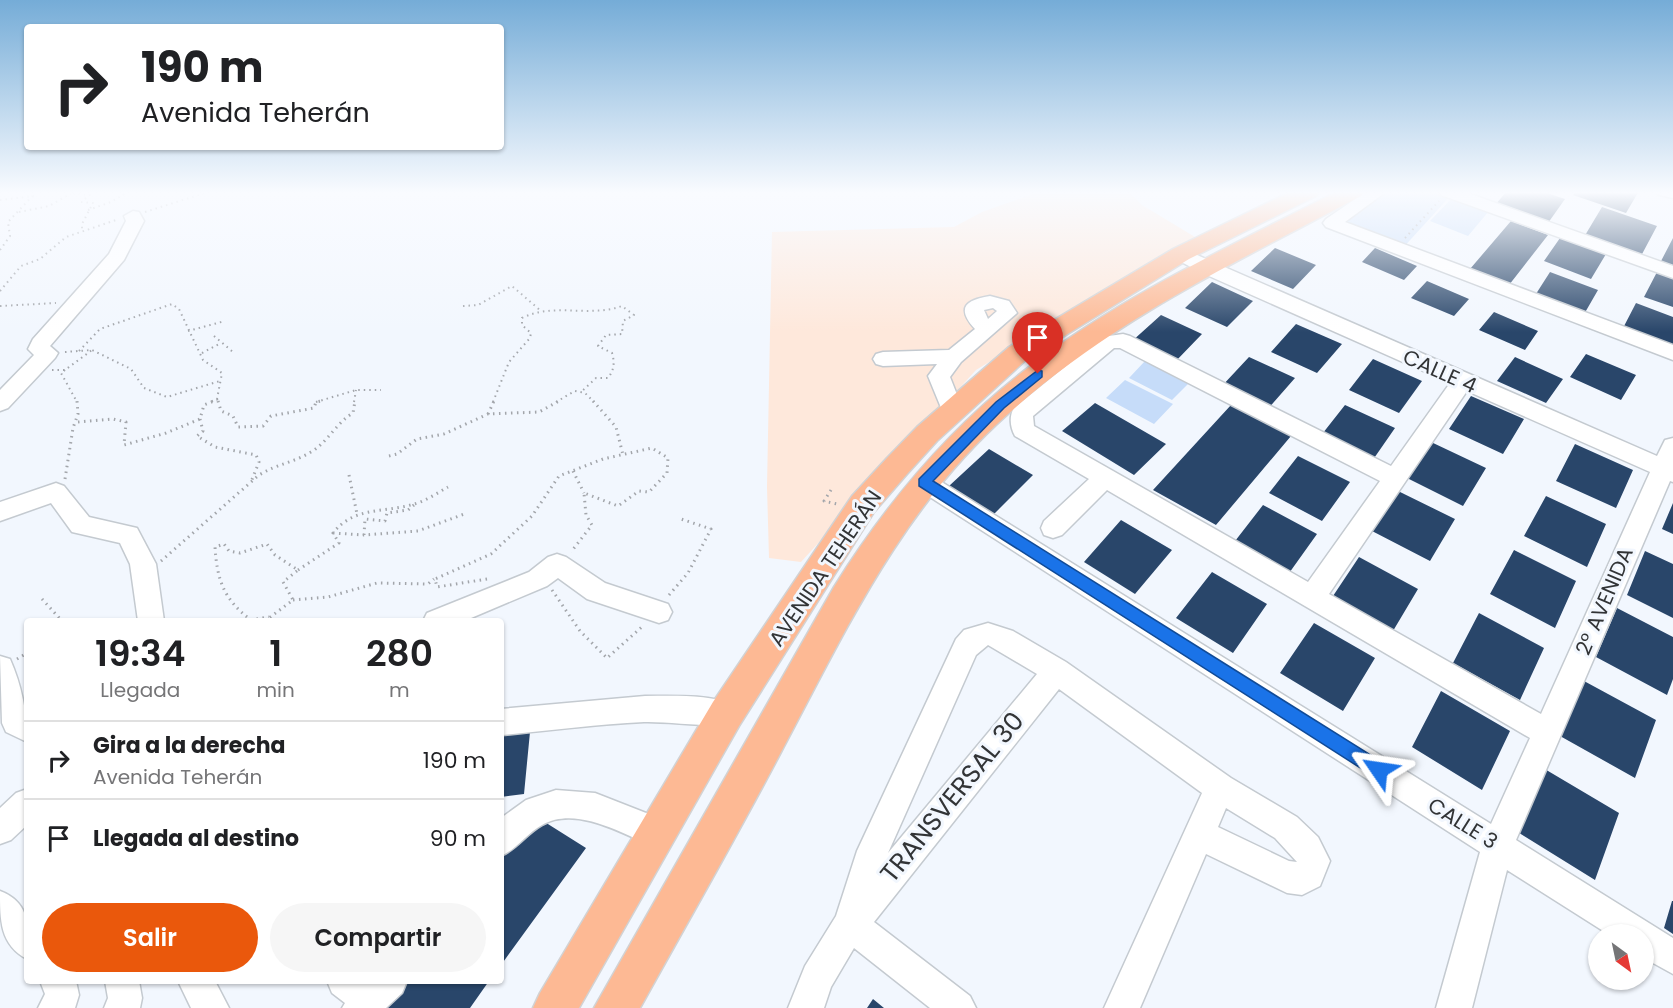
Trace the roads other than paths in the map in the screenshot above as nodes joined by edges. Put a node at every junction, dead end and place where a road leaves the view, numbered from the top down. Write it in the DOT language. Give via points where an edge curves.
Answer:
graph roads {
  1 [pos="126,238"];
  2 [pos="1213,238"];
  3 [pos="1263,238"];
  4 [pos="1369,238"];
  5 [pos="1578,238"];
  6 [pos="1181,254"];
  7 [pos="1207,268"];
  8 [pos="1673,272"];
  9 [pos="987,330"];
  10 [pos="1673,353"];
  11 [pos="954,357"];
  12 [pos="883,359"];
  13 [pos="1464,381"];
  14 [pos="0,403"];
  15 [pos="952,410"];
  16 [pos="1669,463"];
  17 [pos="1106,478"];
  18 [pos="1396,479"];
  19 [pos="924,482"];
  20 [pos="0,512"];
  21 [pos="1053,528"];
  22 [pos="1312,597"];
  23 [pos="659,612"];
  24 [pos="151,618"];
  25 [pos="443,618"];
  26 [pos="0,668"];
  27 [pos="1056,671"];
  28 [pos="726,714"];
  29 [pos="504,722"];
  30 [pos="14,730"];
  31 [pos="1547,734"];
  32 [pos="1220,788"];
  33 [pos="24,807"];
  34 [pos="513,816"];
  35 [pos="0,829"];
  36 [pos="658,832"];
  37 [pos="504,834"];
  38 [pos="1200,834"];
  39 [pos="1498,845"];
  40 [pos="879,867"];
  41 [pos="0,907"];
  42 [pos="850,924"];
  43 [pos="1621,924"];
  44 [pos="24,938"];
  45 [pos="1654,945"];
  46 [pos="1673,957"];
  47 [pos="60,984"];
  48 [pos="123,984"];
  49 [pos="197,984"];
  50 [pos="56,1008"];
  51 [pos="122,1008"];
  52 [pos="211,1008"];
  53 [pos="555,1008"];
  54 [pos="616,1008"];
  55 [pos="806,1008"];
  56 [pos="958,1008"];
  57 [pos="1122,1008"];
  58 [pos="1454,1008"];
  1 -- 14 [label="street" via="117,256 39,344 38,349 48,353"];
  2 -- 6 [label="main road, AVENIDA TEHERÁN"];
  3 -- 7 [label="main road, AVENIDA TEHERÁN"];
  4 -- 10 [label="street"];
  5 -- 8 [label="street"];
  6 -- 7 [label="street, CALLE 4"];
  6 -- 15 [label="main road, AVENIDA TEHERÁN" via="1018,353"];
  7 -- 13 [label="street, CALLE 4"];
  7 -- 19 [label="main road, AVENIDA TEHERÁN" via="1123,316 1038,374 985,419"];
  9 -- 11 [label="street"];
  11 -- 12 [label="street"];
  11 -- 15 [label="street" via="939,376"];
  13 -- 16 [label="street, CALLE 4"];
  13 -- 18 [label="street"];
  15 -- 28 [label="main road, AVENIDA TEHERÁN" via="863,504"];
  16 -- 31 [label="street, 2° AVENIDA"];
  17 -- 18 [label="street" via="1023,430 1021,421 1022,413 1108,342 1123,341"];
  17 -- 21 [label="street"];
  17 -- 22 [label="street"];
  18 -- 22 [label="street"];
  19 -- 39 [label="street, CALLE 3"];
  19 -- 54 [label="main road, AVENIDA TEHERÁN" via="853,584"];
  20 -- 24 [label="street" via="56,492 81,525 128,536 143,564"];
  22 -- 31 [label="street"];
  23 -- 25 [label="street" via="548,571"];
  26 -- 30 [label="street"];
  27 -- 32 [label="street"];
  27 -- 40 [label="street, TRANSVERSAL 30"];
  27 -- 40 [label="street" via="1003,639 988,634 974,638 966,647"];
  28 -- 29 [label="street" via="656,710"];
  28 -- 36 [label="main road, AVENIDA TEHERÁN"];
  31 -- 39 [label="street, 2° AVENIDA"];
  32 -- 38 [label="street"];
  32 -- 38 [label="street" via="1308,846 1314,861 1309,875 1302,879 1287,878"];
  33 -- 35 [label="street"];
  34 -- 36 [label="street" via="562,804 590,805"];
  34 -- 37 [label="street"];
  36 -- 53 [label="main road, AVENIDA TEHERÁN"];
  38 -- 57 [label="street"];
  39 -- 43 [label="street, CALLE 3"];
  39 -- 58 [label="street, 2° AVENIDA"];
  40 -- 42 [label="street"];
  41 -- 44 [label="street"];
  42 -- 55 [label="street" via="818,978"];
  42 -- 56 [label="street"];
  45 -- 46 [label="street"];
  47 -- 50 [label="street" via="62,998"];
  48 -- 51 [label="street"];
  49 -- 52 [label="street"];
}
